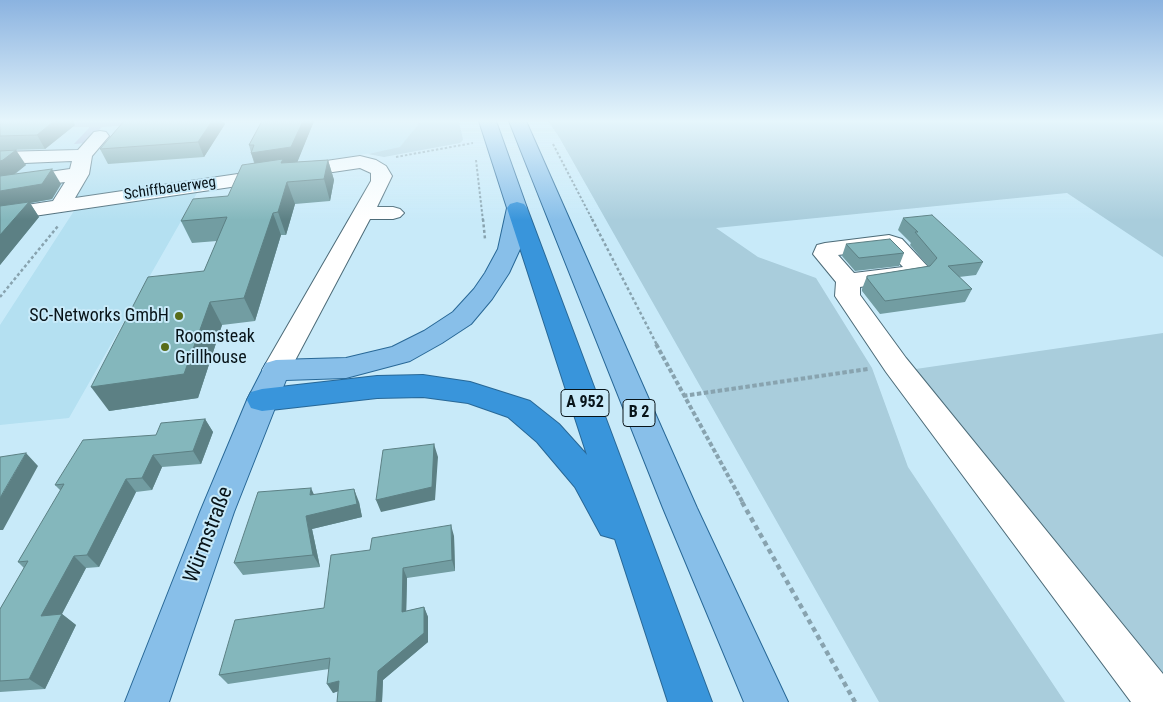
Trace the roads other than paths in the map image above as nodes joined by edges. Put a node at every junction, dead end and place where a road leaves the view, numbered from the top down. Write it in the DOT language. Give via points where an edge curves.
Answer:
graph roads {
  1 [pos="88,154"];
  2 [pos="498,154"];
  3 [pos="529,154"];
  4 [pos="0,158"];
  5 [pos="81,165"];
  6 [pos="0,184"];
  7 [pos="161,190"];
  8 [pos="108,198"];
  9 [pos="69,204"];
  10 [pos="517,208"];
  11 [pos="149,212"];
  12 [pos="362,213"];
  13 [pos="393,213"];
  14 [pos="0,215"];
  15 [pos="93,220"];
  16 [pos="848,281"];
  17 [pos="269,385"];
  18 [pos="653,598"];
  19 [pos="147,702"];
  20 [pos="690,702"];
  21 [pos="766,702"];
  22 [pos="1158,702"];
  1 -- 5 [label="street"];
  2 -- 10 [label="main road"];
  3 -- 21 [label="main road, B 2"];
  4 -- 5 [label="street"];
  5 -- 6 [label="street"];
  5 -- 9 [label="street"];
  7 -- 8 [label="street, Schiffbauerweg"];
  7 -- 11 [label="street"];
  7 -- 12 [label="street, Schiffbauerweg" via="360,162 379,170 382,176"];
  8 -- 9 [label="street, Schiffbauerweg"];
  8 -- 15 [label="street"];
  9 -- 14 [label="street, Schiffbauerweg"];
  10 -- 17 [label="main road" via="509,249 484,294 462,318 433,338 400,354"];
  10 -- 18 [label="highway, A 952"];
  12 -- 13 [label="street"];
  12 -- 17 [label="street"];
  16 -- 22 [label="street" via="847,296 896,364"];
  17 -- 18 [label="highway" via="423,386 470,392 519,409 548,433 587,477"];
  17 -- 19 [label="main road, Würmstraße" via="217,512"];
  18 -- 20 [label="highway, A 952"];
}
